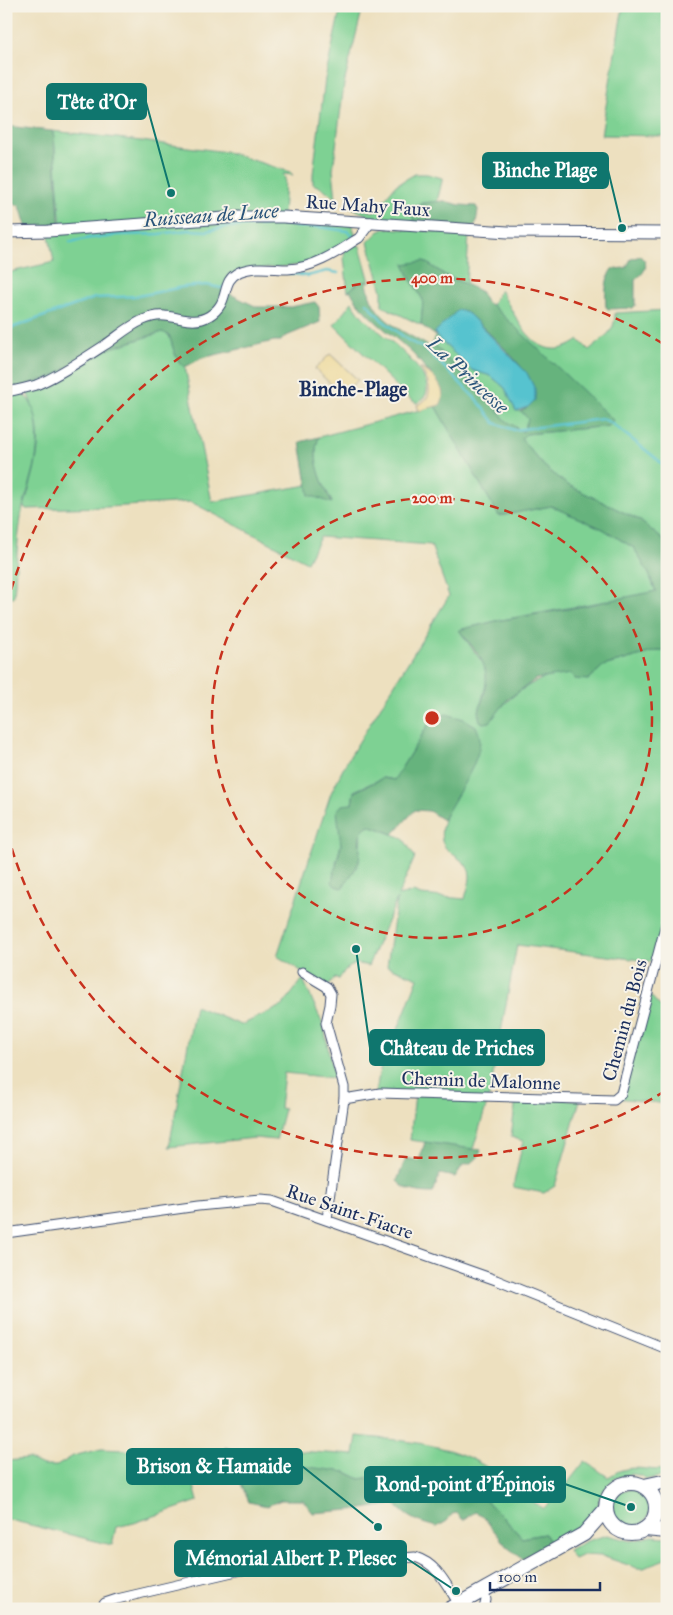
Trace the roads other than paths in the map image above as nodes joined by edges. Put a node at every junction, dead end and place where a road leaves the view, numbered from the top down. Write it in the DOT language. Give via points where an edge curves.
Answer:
graph roads {
  1 [pos="371,222"];
  2 [pos="6,232"];
  3 [pos="667,233"];
  4 [pos="6,392"];
  5 [pos="667,920"];
  6 [pos="302,972"];
  7 [pos="618,1098"];
  8 [pos="344,1099"];
  9 [pos="327,1219"];
  10 [pos="6,1233"];
  11 [pos="667,1348"];
  12 [pos="667,1481"];
  13 [pos="644,1486"];
  14 [pos="667,1495"];
  15 [pos="656,1509"];
  16 [pos="605,1510"];
  17 [pos="667,1523"];
  18 [pos="615,1528"];
  19 [pos="645,1529"];
  20 [pos="667,1531"];
  21 [pos="584,1534"];
  22 [pos="484,1590"];
  23 [pos="454,1606"];
  24 [pos="100,1609"];
  25 [pos="484,1609"];
  1 -- 2 [label="street, Rue Mahy Faux" via="238,217"];
  1 -- 3 [label="street, Rue Mahy Faux" via="511,232"];
  1 -- 4 [label="street" via="354,242 312,264 289,269 245,270 232,277 222,304 207,317 193,321 166,316 148,318 44,381"];
  5 -- 7 [label="street, Chemin du Bois"];
  6 -- 8 [label="street" via="327,987 331,994 326,1023 344,1087"];
  7 -- 8 [label="street, Chemin de Malonne" via="588,1100 380,1093"];
  8 -- 9 [label="street"];
  9 -- 10 [label="street, Rue Saint-Fiacre" via="260,1200"];
  9 -- 11 [label="street, Rue Saint-Fiacre" via="496,1280"];
  12 -- 13 [label="main road"];
  13 -- 15 [label="main road" via="654,1497"];
  13 -- 16 [label="main road" via="629,1483 614,1489"];
  14 -- 15 [label="main road"];
  15 -- 17 [label="main road"];
  15 -- 19 [label="main road"];
  16 -- 18 [label="main road"];
  16 -- 21 [label="main road"];
  18 -- 19 [label="main road" via="630,1534"];
  18 -- 21 [label="main road"];
  19 -- 20 [label="main road"];
  21 -- 22 [label="main road"];
  22 -- 23 [label="main road"];
  22 -- 25 [label="street"];
  23 -- 24 [label="street" via="437,1570 425,1560 415,1557 241,1570 117,1599 105,1603"];
}
